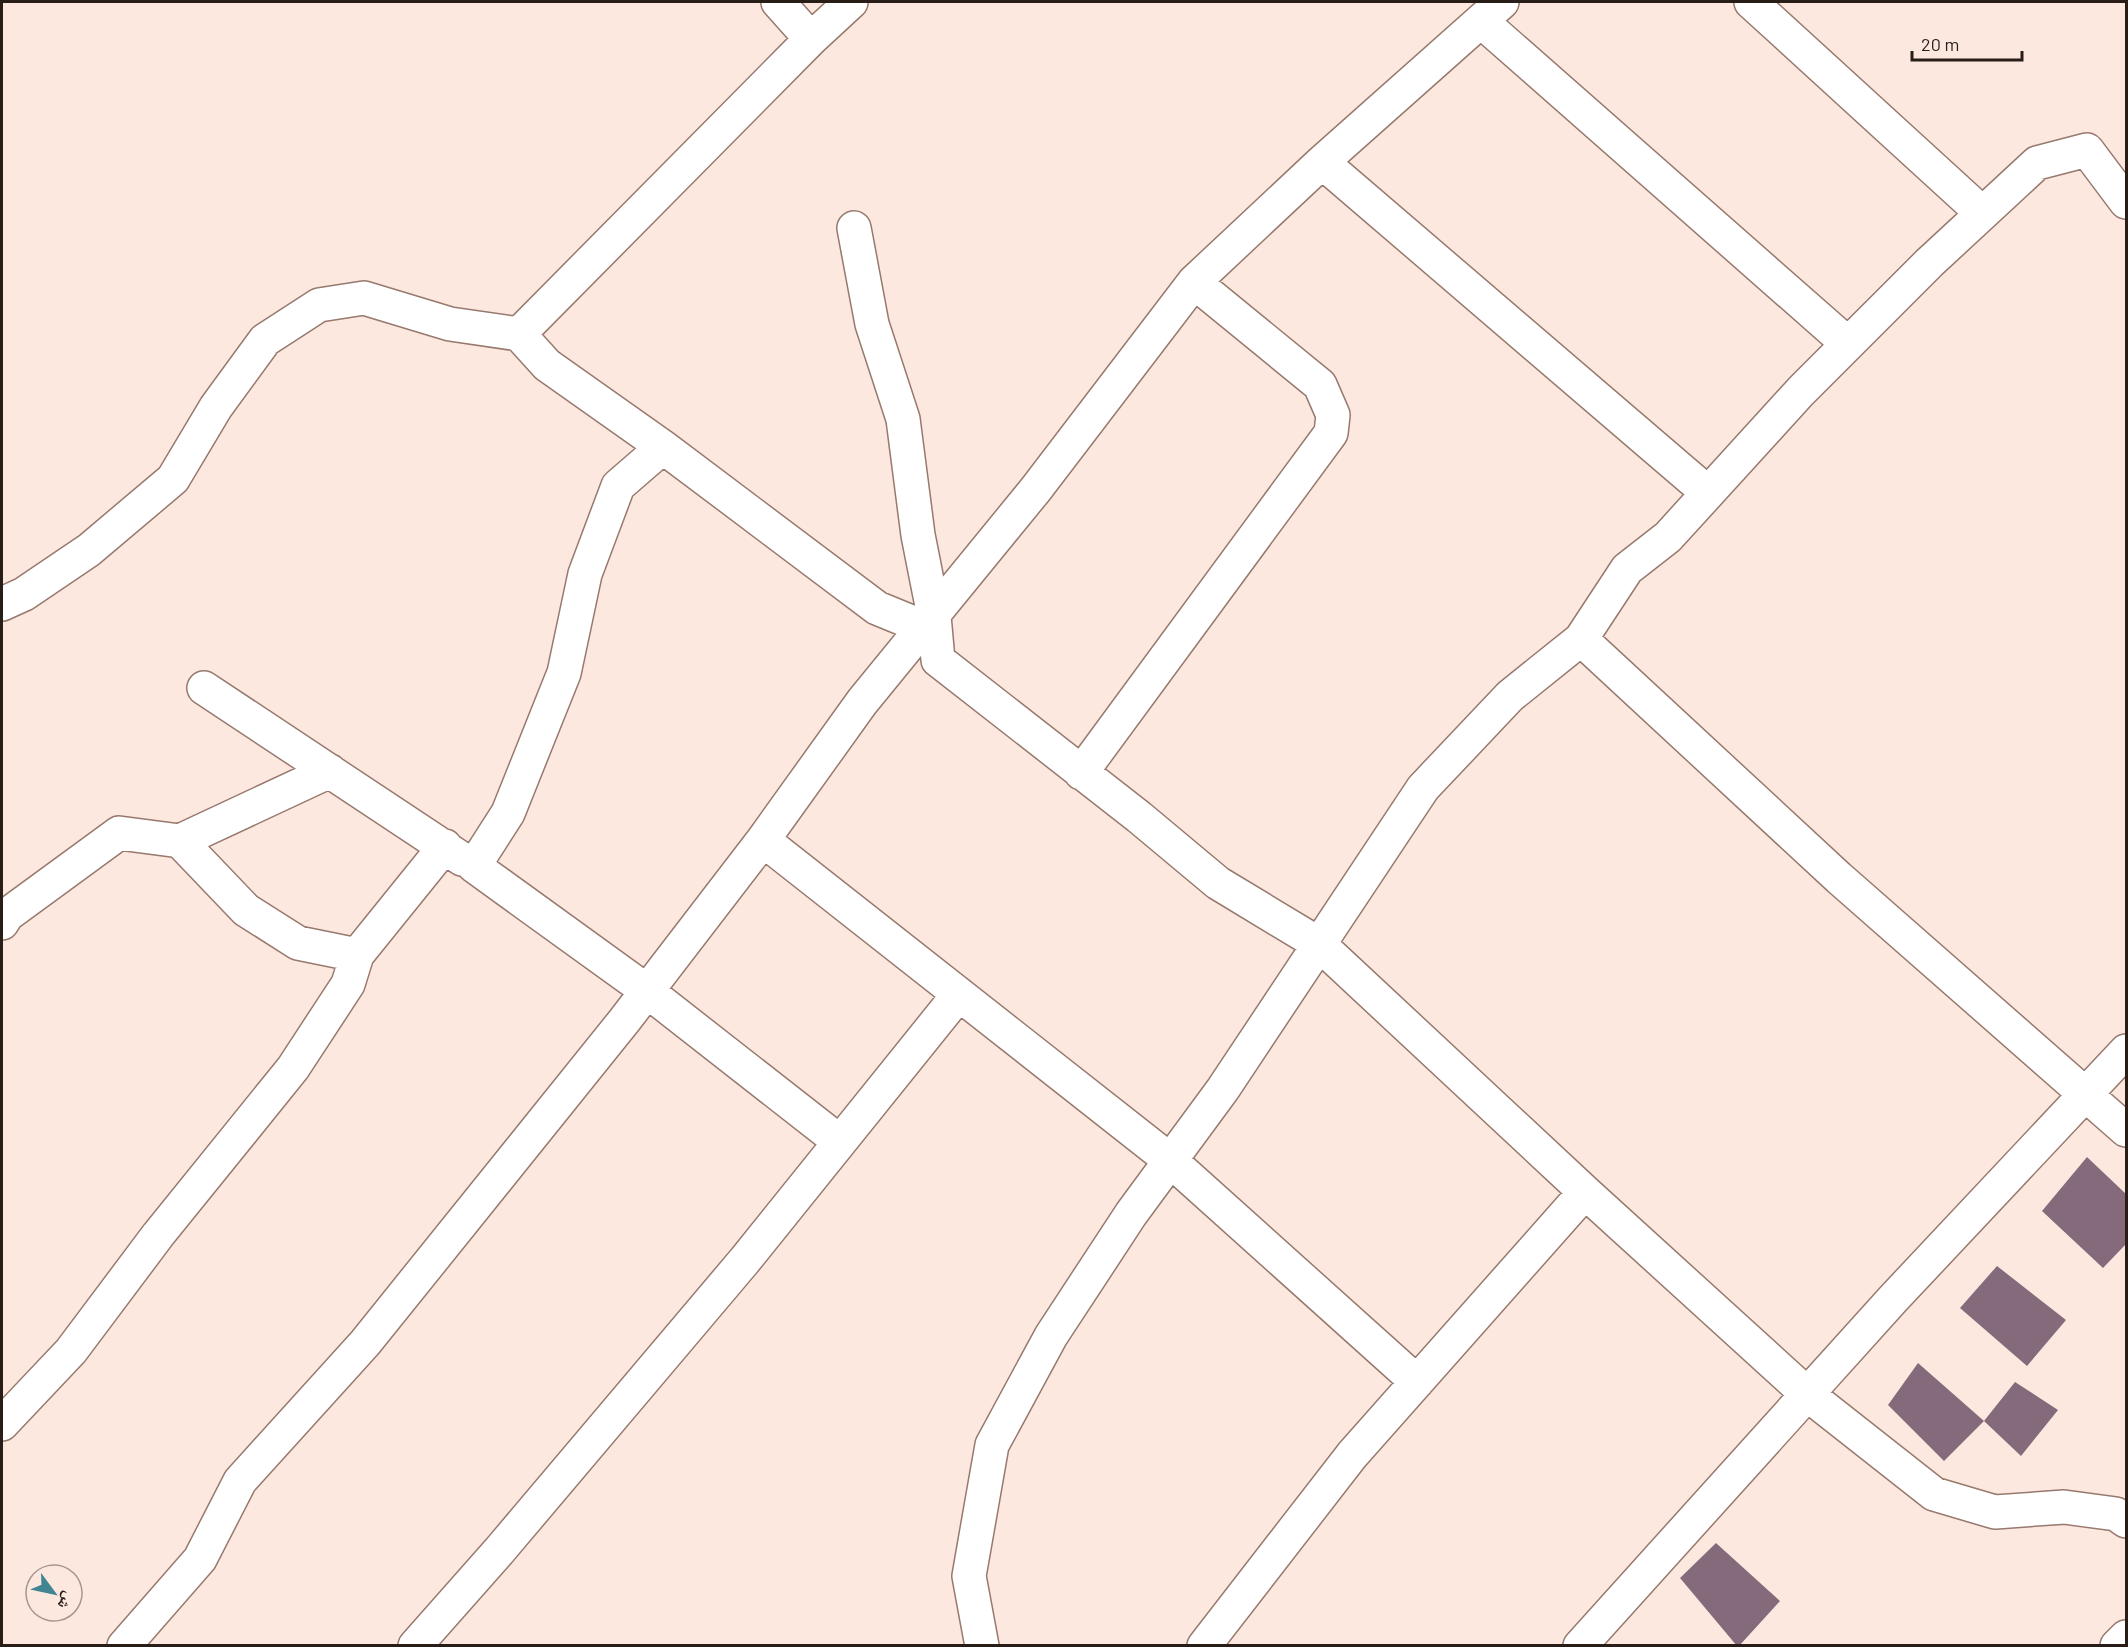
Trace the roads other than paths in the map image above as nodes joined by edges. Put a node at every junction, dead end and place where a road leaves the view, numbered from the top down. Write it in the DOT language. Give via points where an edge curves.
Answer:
graph roads {
  1 [pos="778,2"];
  2 [pos="851,2"];
  3 [pos="1751,2"];
  4 [pos="1492,11"];
  5 [pos="811,39"];
  6 [pos="1322,162"];
  7 [pos="2127,202"];
  8 [pos="1982,213"];
  9 [pos="854,228"];
  10 [pos="1194,282"];
  11 [pos="519,334"];
  12 [pos="1848,344"];
  13 [pos="663,447"];
  14 [pos="1708,493"];
  15 [pos="2,604"];
  16 [pos="934,616"];
  17 [pos="1581,639"];
  18 [pos="204,688"];
  19 [pos="330,771"];
  20 [pos="1081,772"];
  21 [pos="763,840"];
  22 [pos="180,841"];
  23 [pos="445,846"];
  24 [pos="474,867"];
  25 [pos="2,923"];
  26 [pos="1320,944"];
  27 [pos="357,955"];
  28 [pos="647,991"];
  29 [pos="958,994"];
  30 [pos="2127,1051"];
  31 [pos="2085,1095"];
  32 [pos="2127,1130"];
  33 [pos="840,1142"];
  34 [pos="1170,1161"];
  35 [pos="1585,1192"];
  36 [pos="1416,1382"];
  37 [pos="1807,1394"];
  38 [pos="2,1424"];
  39 [pos="2127,1521"];
  40 [pos="2127,1637"];
  41 [pos="124,1646"];
  42 [pos="415,1646"];
  43 [pos="982,1646"];
  44 [pos="1204,1646"];
  45 [pos="1580,1646"];
  46 [pos="2117,1646"];
  1 -- 5 [label="street"];
  2 -- 5 [label="street"];
  3 -- 8 [label="street"];
  4 -- 6 [label="street"];
  4 -- 12 [label="street"];
  5 -- 11 [label="street"];
  6 -- 10 [label="street"];
  6 -- 14 [label="street"];
  7 -- 8 [label="street" via="2087,150 2037,163"];
  8 -- 12 [label="street"];
  9 -- 16 [label="street" via="872,324 903,419 918,535"];
  10 -- 16 [label="street"];
  10 -- 20 [label="street" via="1320,385 1333,415 1331,434"];
  11 -- 13 [label="street" via="547,365"];
  11 -- 15 [label="street" via="450,324 364,298 319,305 265,340 216,407 173,479 89,550 24,594"];
  12 -- 14 [label="street"];
  13 -- 16 [label="street" via="877,608 916,624"];
  13 -- 24 [label="street" via="618,486 585,574 564,673 508,813"];
  14 -- 17 [label="street" via="1668,537 1627,569"];
  16 -- 20 [label="street" via="938,660"];
  16 -- 21 [label="street" via="862,702"];
  17 -- 26 [label="street" via="1510,696 1422,788"];
  17 -- 31 [label="street" via="1839,878"];
  18 -- 19 [label="street"];
  19 -- 22 [label="street"];
  19 -- 23 [label="street"];
  20 -- 26 [label="street" via="1218,883"];
  21 -- 28 [label="street"];
  21 -- 29 [label="street"];
  22 -- 25 [label="street" via="119,833 7,915"];
  22 -- 27 [label="street" via="246,910 280,932 298,943"];
  23 -- 24 [label="street"];
  23 -- 27 [label="street"];
  24 -- 28 [label="street"];
  26 -- 34 [label="street"];
  26 -- 35 [label="street"];
  27 -- 38 [label="street" via="348,984 293,1068 158,1235 71,1351"];
  28 -- 33 [label="street"];
  28 -- 41 [label="street" via="365,1343 240,1481 200,1559"];
  29 -- 33 [label="street"];
  29 -- 34 [label="street"];
  30 -- 31 [label="street"];
  31 -- 32 [label="street"];
  31 -- 37 [label="street"];
  33 -- 42 [label="street" via="746,1260"];
  34 -- 36 [label="street"];
  34 -- 43 [label="street" via="1052,1336 992,1445 969,1576"];
  35 -- 36 [label="street"];
  35 -- 37 [label="street"];
  36 -- 44 [label="street" via="1352,1455"];
  37 -- 39 [label="street" via="1934,1494 1995,1512 2064,1507 2116,1514"];
  37 -- 45 [label="street"];
  40 -- 46 [label="street"];
}
